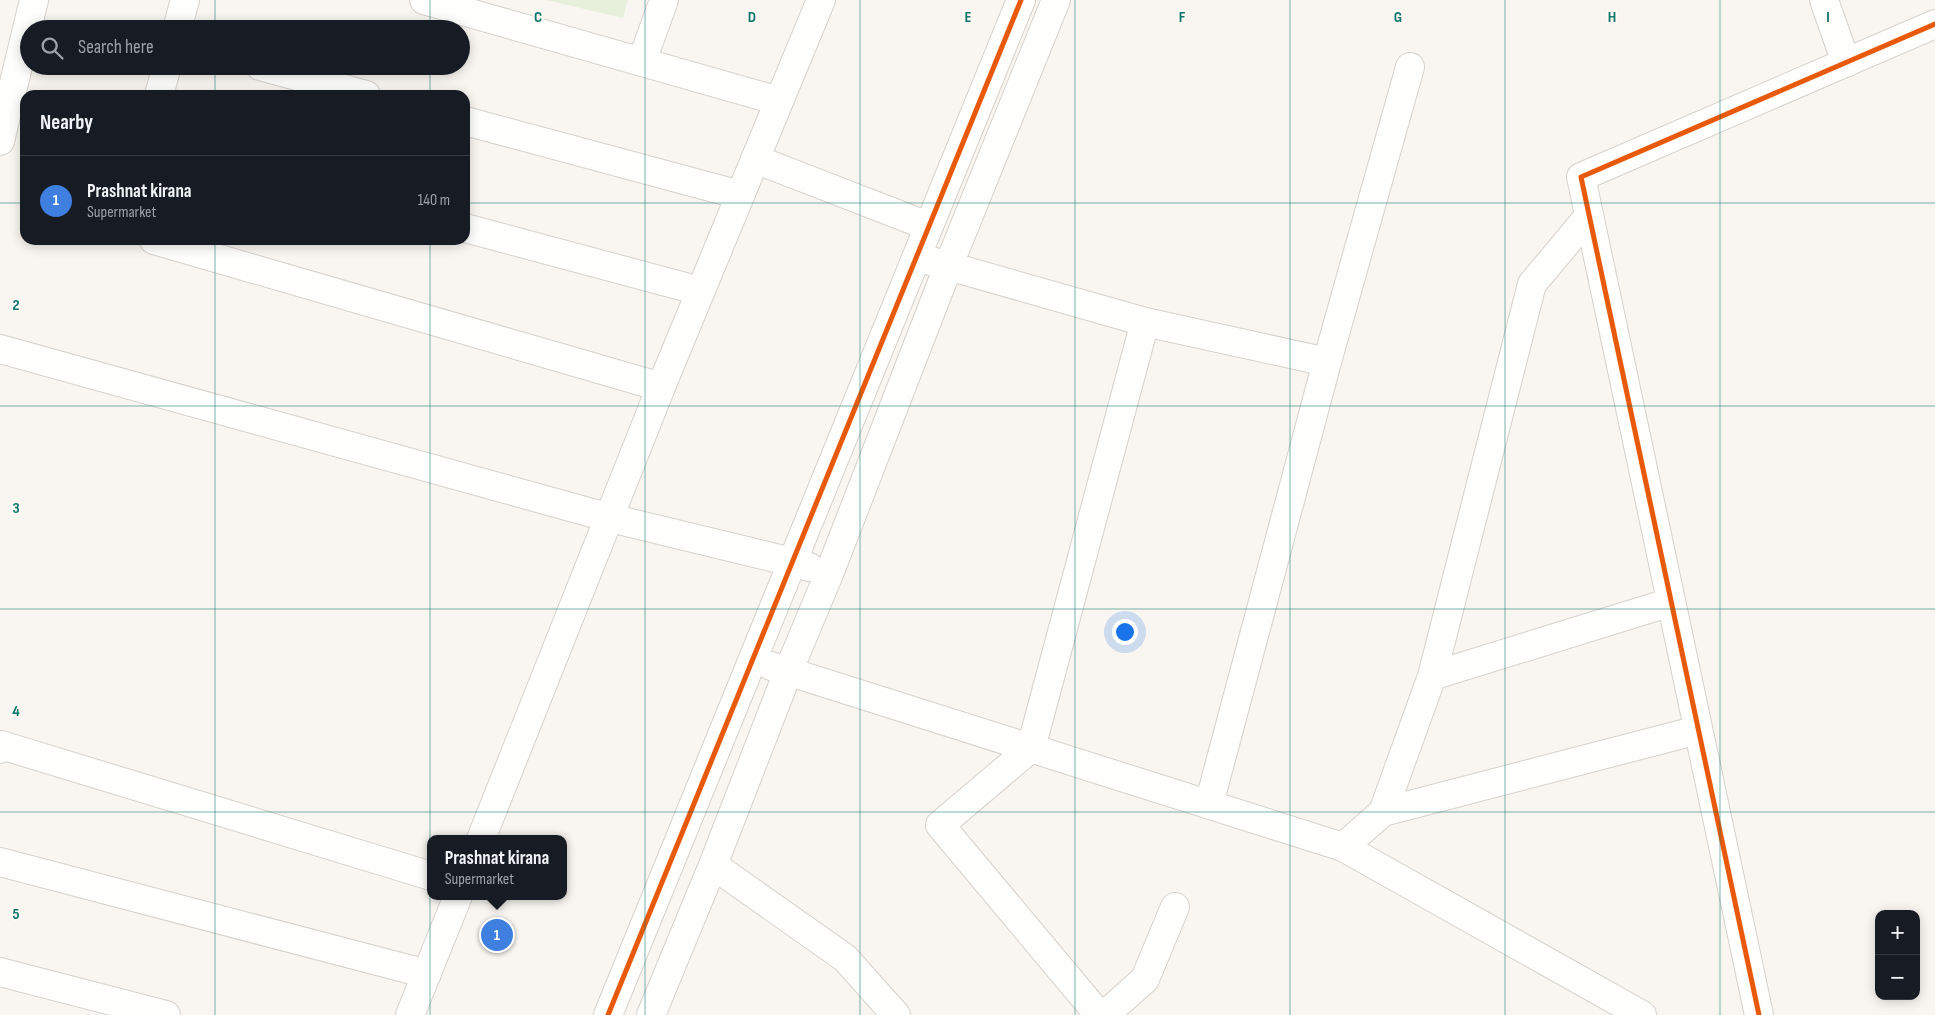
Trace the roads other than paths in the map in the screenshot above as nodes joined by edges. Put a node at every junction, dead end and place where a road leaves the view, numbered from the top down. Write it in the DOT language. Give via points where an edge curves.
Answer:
graph roads {
  1 [pos="34,0"];
  2 [pos="185,0"];
  3 [pos="424,0"];
  4 [pos="664,0"];
  5 [pos="821,0"];
  6 [pos="1021,0"];
  7 [pos="1056,0"];
  8 [pos="1824,0"];
  9 [pos="29,20"];
  10 [pos="179,20"];
  11 [pos="1935,24"];
  12 [pos="20,56"];
  13 [pos="642,61"];
  14 [pos="1846,63"];
  15 [pos="1410,67"];
  16 [pos="165,75"];
  17 [pos="293,75"];
  18 [pos="160,90"];
  19 [pos="348,90"];
  20 [pos="779,102"];
  21 [pos="470,123"];
  22 [pos="1,132"];
  23 [pos="755,159"];
  24 [pos="740,195"];
  25 [pos="1589,216"];
  26 [pos="928,226"];
  27 [pos="470,229"];
  28 [pos="171,245"];
  29 [pos="917,256"];
  30 [pos="948,267"];
  31 [pos="700,291"];
  32 [pos="1146,322"];
  33 [pos="0,349"];
  34 [pos="1327,362"];
  35 [pos="661,388"];
  36 [pos="610,518"];
  37 [pos="792,562"];
  38 [pos="829,574"];
  39 [pos="1670,602"];
  40 [pos="752,660"];
  41 [pos="788,672"];
  42 [pos="1432,676"];
  43 [pos="1698,730"];
  44 [pos="0,747"];
  45 [pos="1031,748"];
  46 [pos="1209,804"];
  47 [pos="1383,812"];
  48 [pos="483,835"];
  49 [pos="1343,847"];
  50 [pos="0,862"];
  51 [pos="713,865"];
  52 [pos="427,875"];
  53 [pos="456,900"];
  54 [pos="1176,907"];
  55 [pos="0,972"];
  56 [pos="427,974"];
  57 [pos="892,1013"];
  58 [pos="166,1015"];
  59 [pos="410,1015"];
  60 [pos="608,1015"];
  61 [pos="651,1015"];
  62 [pos="1099,1015"];
  63 [pos="1105,1015"];
  64 [pos="1642,1015"];
  65 [pos="1759,1015"];
  1 -- 9 [label="street"];
  2 -- 10 [label="street"];
  3 -- 13 [label="street"];
  4 -- 13 [label="street"];
  5 -- 20 [label="street"];
  6 -- 26 [label="street"];
  7 -- 30 [label="street"];
  8 -- 14 [label="street"];
  11 -- 14 [label="street"];
  12 -- 22 [label="street"];
  13 -- 20 [label="street"];
  14 -- 25 [label="street" via="1580,178"];
  15 -- 34 [label="street"];
  16 -- 18 [label="street"];
  17 -- 19 [label="street"];
  20 -- 23 [label="street"];
  21 -- 24 [label="street"];
  23 -- 24 [label="street"];
  23 -- 26 [label="street"];
  24 -- 31 [label="street"];
  25 -- 39 [label="street"];
  25 -- 42 [label="street" via="1532,284"];
  26 -- 29 [label="street"];
  27 -- 31 [label="street"];
  28 -- 35 [label="street"];
  29 -- 30 [label="street"];
  29 -- 37 [label="street"];
  30 -- 32 [label="street"];
  30 -- 38 [label="street"];
  31 -- 35 [label="street"];
  32 -- 34 [label="street"];
  32 -- 45 [label="street"];
  33 -- 36 [label="street"];
  34 -- 46 [label="street"];
  35 -- 36 [label="street"];
  36 -- 37 [label="street"];
  36 -- 48 [label="street"];
  37 -- 38 [label="street"];
  37 -- 40 [label="street"];
  38 -- 41 [label="street"];
  39 -- 42 [label="street"];
  39 -- 43 [label="street"];
  40 -- 41 [label="street"];
  40 -- 60 [label="street"];
  41 -- 45 [label="street"];
  41 -- 51 [label="street"];
  42 -- 47 [label="street"];
  43 -- 47 [label="street"];
  43 -- 65 [label="street"];
  44 -- 52 [label="street"];
  45 -- 46 [label="street"];
  45 -- 62 [label="street" via="940,825"];
  46 -- 49 [label="street"];
  47 -- 49 [label="street"];
  49 -- 64 [label="street"];
  50 -- 56 [label="street"];
  51 -- 57 [label="street" via="845,958"];
  51 -- 61 [label="street"];
  53 -- 56 [label="street"];
  54 -- 63 [label="street" via="1145,979"];
  55 -- 58 [label="street"];
  56 -- 59 [label="street"];
}
